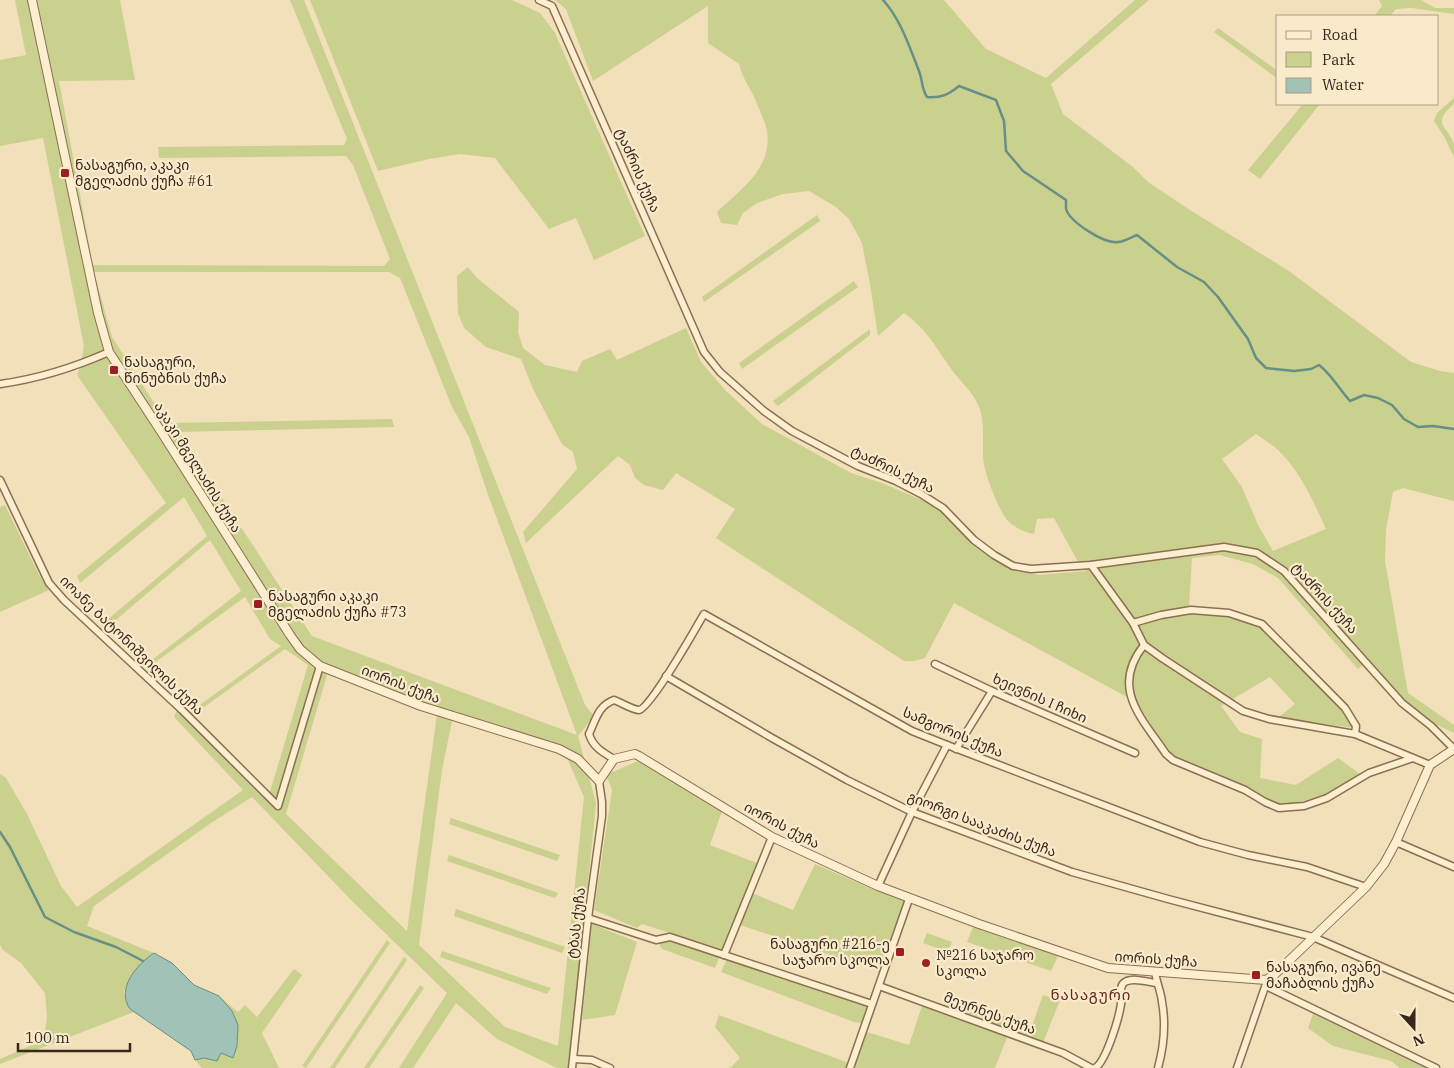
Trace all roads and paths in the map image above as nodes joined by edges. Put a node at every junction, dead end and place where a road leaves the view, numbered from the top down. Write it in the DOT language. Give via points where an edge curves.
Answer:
graph roads {
  1 [pos="32,0"];
  2 [pos="539,0"];
  3 [pos="109,352"];
  4 [pos="0,384"];
  5 [pos="0,480"];
  6 [pos="1091,565"];
  7 [pos="1133,623"];
  8 [pos="1144,644"];
  9 [pos="935,664"];
  10 [pos="320,666"];
  11 [pos="666,676"];
  12 [pos="992,691"];
  13 [pos="1355,734"];
  14 [pos="947,745"];
  15 [pos="956,749"];
  16 [pos="1454,749"];
  17 [pos="1135,753"];
  18 [pos="1413,758"];
  19 [pos="614,759"];
  20 [pos="1430,765"];
  21 [pos="599,781"];
  22 [pos="912,812"];
  23 [pos="772,837"];
  24 [pos="1396,842"];
  25 [pos="1454,867"];
  26 [pos="878,886"];
  27 [pos="1366,887"];
  28 [pos="909,899"];
  29 [pos="588,918"];
  30 [pos="1313,937"];
  31 [pos="724,955"];
  32 [pos="1155,971"];
  33 [pos="1156,983"];
  34 [pos="1266,983"];
  35 [pos="879,986"];
  36 [pos="1454,998"];
  37 [pos="872,1004"];
  38 [pos="574,1059"];
  39 [pos="572,1068"];
  40 [pos="610,1068"];
  41 [pos="850,1068"];
  42 [pos="1091,1068"];
  43 [pos="1095,1068"];
  44 [pos="1158,1068"];
  45 [pos="1237,1068"];
  46 [pos="1436,1068"];
  1 -- 3 [label="street, აკაკი მგელაძის ქუჩა"];
  2 -- 6 [label="street, ტაძრის ქუჩა" via="552,6 704,352 720,372 792,431 858,466 896,481 943,508 974,540 1013,566 1031,569"];
  3 -- 4 [label="street" via="84,363"];
  3 -- 10 [label="street, აკაკი მგელაძის ქუჩა" via="290,636"];
  5 -- 10 [label="street, იოანე ბატონიშვილის ქუჩა" via="48,583 278,806"];
  6 -- 7 [label="street"];
  6 -- 16 [label="street, ტაძრის ქუჩა" via="1224,546 1257,553 1284,571 1402,703"];
  7 -- 8 [label="street"];
  7 -- 13 [label="street" via="1191,610 1229,613 1262,624 1345,708 1356,726"];
  8 -- 13 [label="street" via="1243,711 1268,719"];
  8 -- 18 [label="street" via="1133,664 1128,683 1130,698 1166,754 1279,808 1304,806 1327,798 1369,773"];
  9 -- 12 [label="street, ხეივნის I ჩიხი"];
  10 -- 21 [label="street, იორის ქუჩა" via="421,706 560,749 578,759"];
  11 -- 14 [label="street, სამგორის ქუჩა" via="704,614 912,731"];
  11 -- 19 [label="street, სამგორის ქუჩა" via="641,710 614,700 604,703 589,734 599,750"];
  11 -- 22 [label="street, გიორგი სააკაძის ქუჩა" via="847,780"];
  12 -- 15 [label="street"];
  12 -- 17 [label="street, ხეივნის I ჩიხი"];
  13 -- 18 [label="street"];
  14 -- 15 [label="street, სამგორის ქუჩა"];
  14 -- 22 [label="street"];
  15 -- 27 [label="street, სამგორის ქუჩა" via="1200,842 1307,868"];
  16 -- 20 [label="street"];
  18 -- 20 [label="street"];
  19 -- 21 [label="street"];
  19 -- 23 [label="street, იორის ქუჩა" via="635,754 644,758"];
  20 -- 24 [label="street"];
  21 -- 29 [label="street, ტბას ქუჩა" via="602,816"];
  22 -- 26 [label="street"];
  22 -- 30 [label="street, გიორგი სააკაძის ქუჩა" via="1072,872"];
  23 -- 26 [label="street, იორის ქუჩა"];
  23 -- 31 [label="street"];
  24 -- 25 [label="street"];
  24 -- 27 [label="street"];
  26 -- 28 [label="street, იორის ქუჩა"];
  27 -- 30 [label="street"];
  28 -- 32 [label="street, იორის ქუჩა" via="1108,968"];
  28 -- 35 [label="street"];
  29 -- 31 [label="street" via="656,940 670,937"];
  29 -- 38 [label="street, ტბას ქუჩა"];
  30 -- 34 [label="street"];
  30 -- 36 [label="street, გიორგი სააკაძის ქუჩა"];
  31 -- 37 [label="street"];
  32 -- 33 [label="street"];
  32 -- 34 [label="street, იორის ქუჩა"];
  33 -- 43 [label="street" via="1133,980 1121,987 1119,1011 1106,1055"];
  33 -- 44 [label="street" via="1164,1018"];
  34 -- 45 [label="street"];
  34 -- 46 [label="street"];
  35 -- 37 [label="street"];
  35 -- 42 [label="street, მეურნეს ქუჩა" via="1063,1053"];
  37 -- 41 [label="street"];
  38 -- 39 [label="street, ტბას ქუჩა"];
  38 -- 40 [label="street" via="592,1060"];
}
